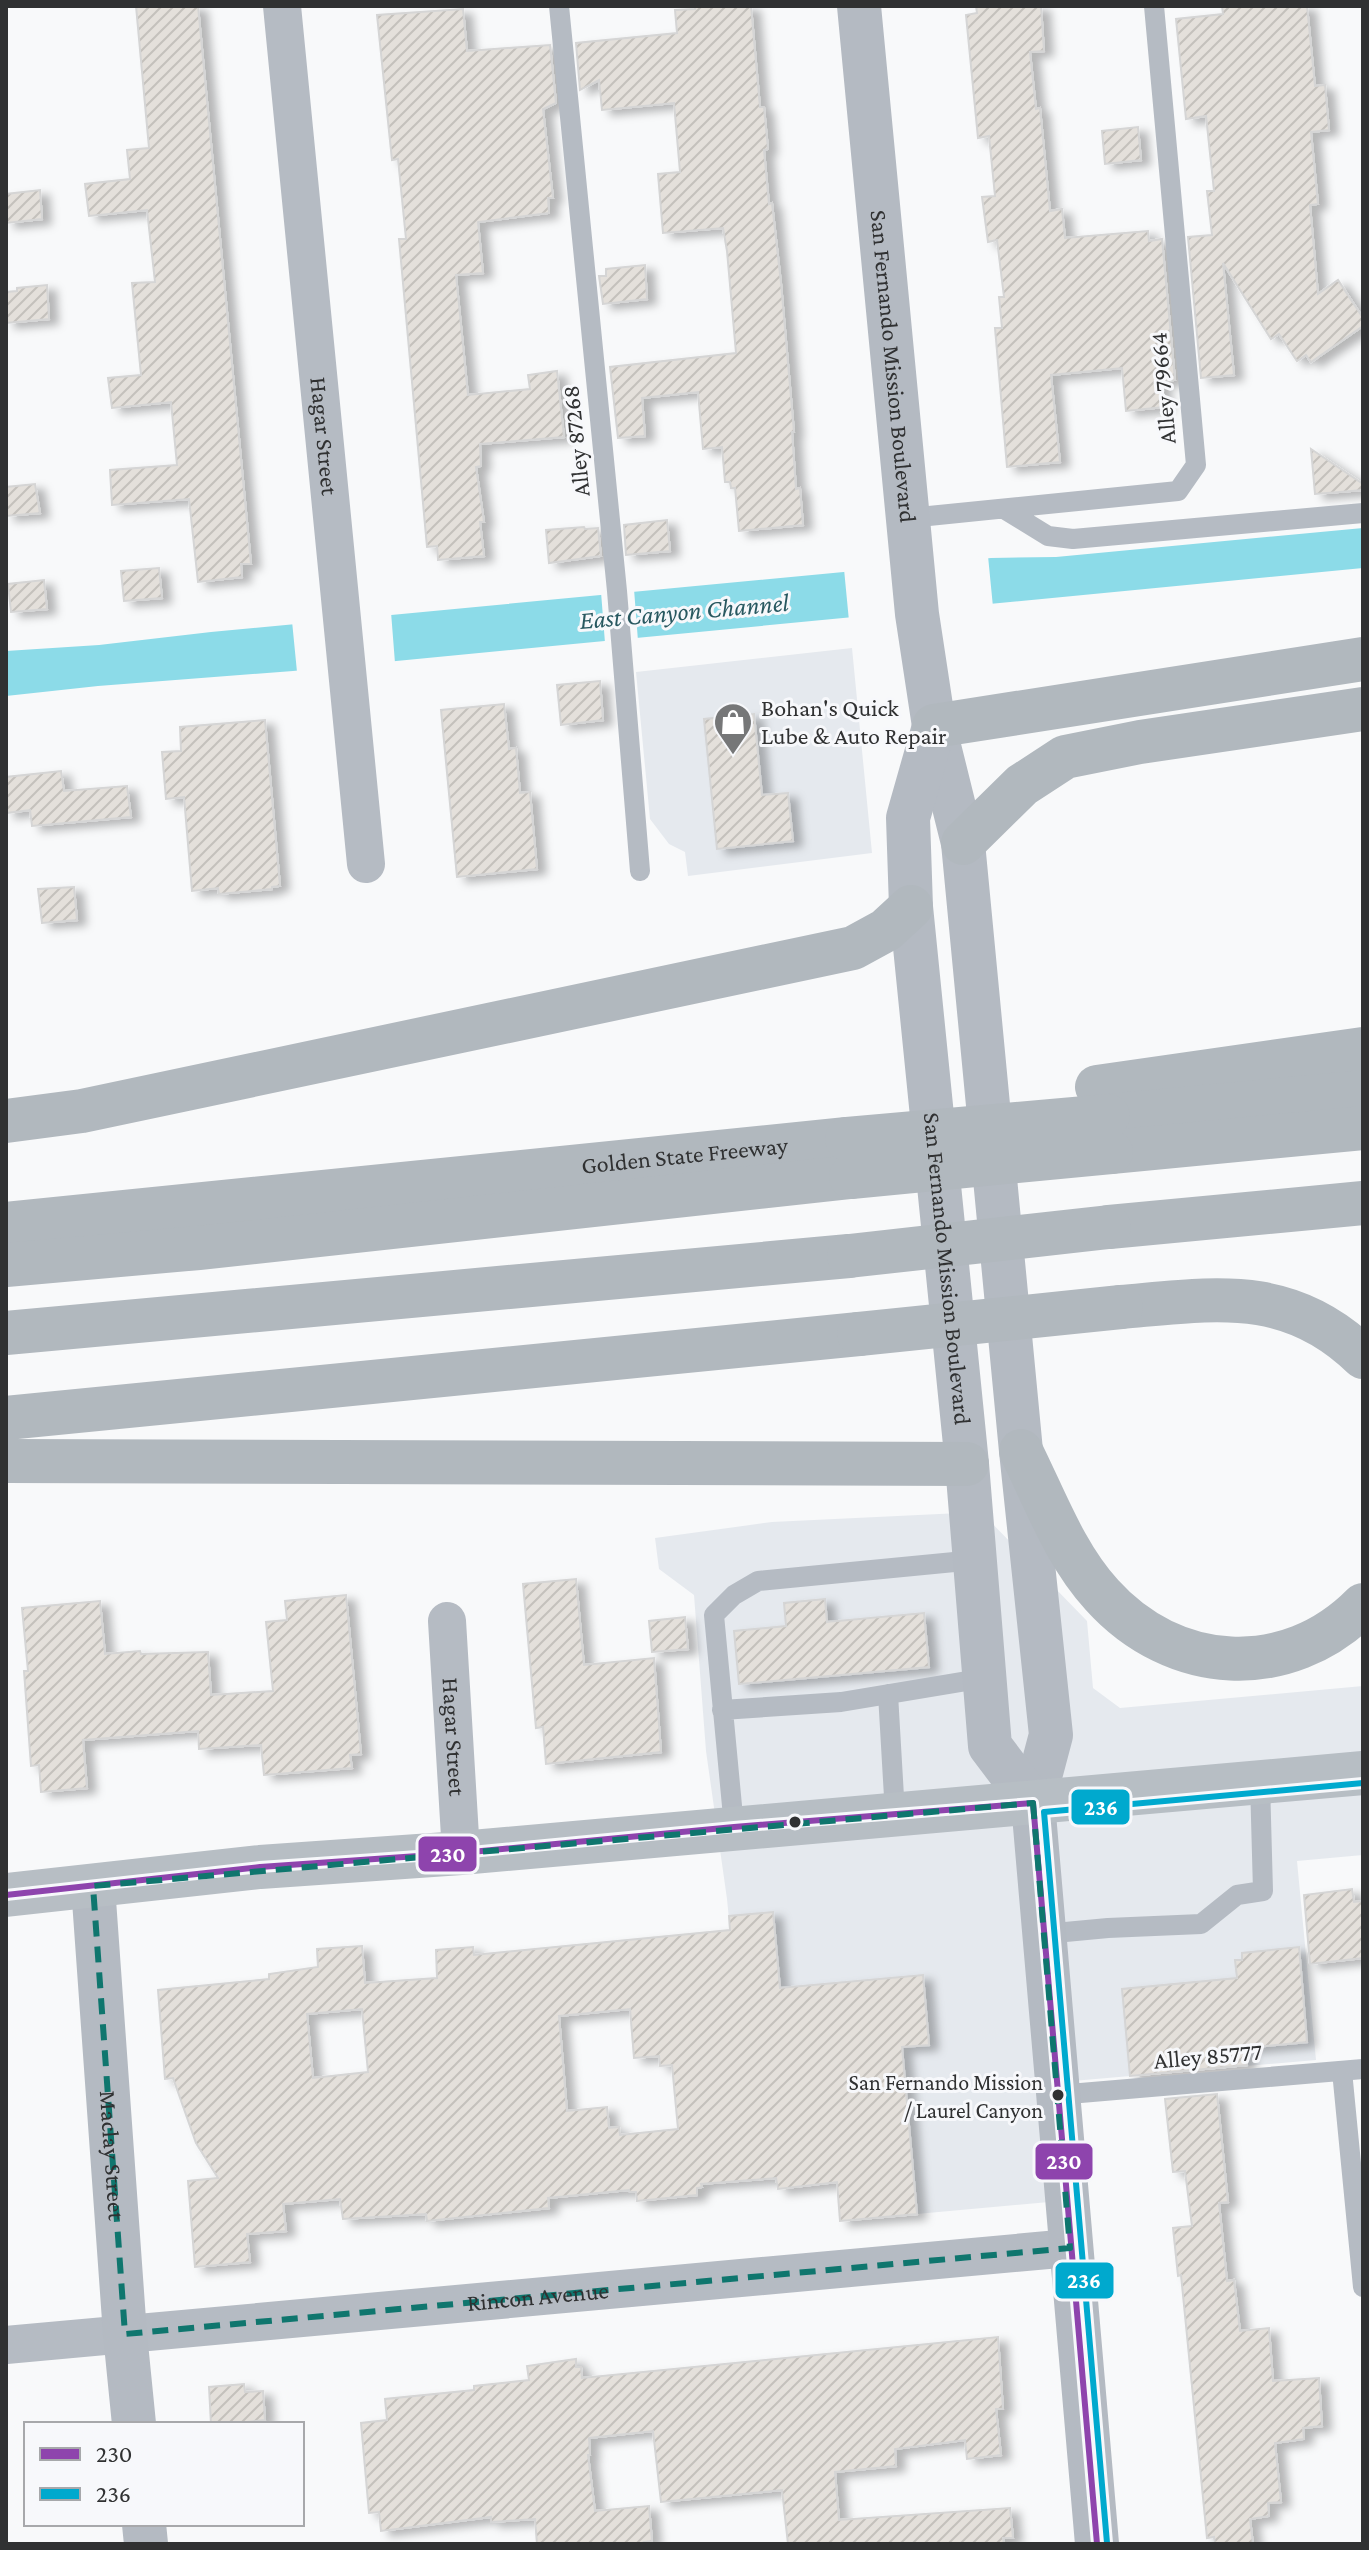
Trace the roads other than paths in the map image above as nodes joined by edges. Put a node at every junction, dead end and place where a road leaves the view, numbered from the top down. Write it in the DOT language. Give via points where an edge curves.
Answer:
graph roads {
  1 [pos="282,6"];
  2 [pos="559,6"];
  3 [pos="859,6"];
  4 [pos="1154,6"];
  5 [pos="1004,509"];
  6 [pos="1363,513"];
  7 [pos="909,518"];
  8 [pos="1363,659"];
  9 [pos="1363,709"];
  10 [pos="934,726"];
  11 [pos="963,843"];
  12 [pos="366,864"];
  13 [pos="640,871"];
  14 [pos="911,907"];
  15 [pos="1363,1049"];
  16 [pos="1363,1092"];
  17 [pos="1105,1118"];
  18 [pos="6,1121"];
  19 [pos="1363,1128"];
  20 [pos="849,1158"];
  21 [pos="1363,1203"];
  22 [pos="6,1224"];
  23 [pos="6,1265"];
  24 [pos="6,1333"];
  25 [pos="1363,1357"];
  26 [pos="6,1418"];
  27 [pos="1021,1451"];
  28 [pos="6,1461"];
  29 [pos="967,1464"];
  30 [pos="975,1560"];
  31 [pos="1363,1605"];
  32 [pos="447,1621"];
  33 [pos="985,1678"];
  34 [pos="888,1694"];
  35 [pos="722,1710"];
  36 [pos="1363,1773"];
  37 [pos="1260,1782"];
  38 [pos="1033,1803"];
  39 [pos="895,1814"];
  40 [pos="734,1827"];
  41 [pos="461,1853"];
  42 [pos="93,1886"];
  43 [pos="6,1895"];
  44 [pos="1044,1934"];
  45 [pos="1353,2070"];
  46 [pos="1057,2095"];
  47 [pos="1070,2248"];
  48 [pos="1363,2287"];
  49 [pos="125,2334"];
  50 [pos="6,2345"];
  51 [pos="134,2422"];
  52 [pos="1097,2544"];
  1 -- 12 [label="street, Hagar Street"];
  2 -- 13 [label="lane, Alley 87268"];
  3 -- 7 [label="main road, San Fernando Mission Boulevard"];
  4 -- 5 [label="lane, Alley 79664" via="1196,465 1178,491"];
  5 -- 6 [label="lane" via="1048,536 1073,539"];
  5 -- 7 [label="lane, Alley 79664"];
  7 -- 10 [label="main road, San Fernando Mission Boulevard"];
  8 -- 10 [label="highway"];
  9 -- 11 [label="highway" via="1065,757 1022,785"];
  10 -- 11 [label="main road, San Fernando Mission Boulevard"];
  10 -- 14 [label="main road, San Fernando Mission Boulevard" via="908,818"];
  11 -- 27 [label="main road, San Fernando Mission Boulevard"];
  14 -- 18 [label="highway" via="886,930 853,948 82,1111"];
  14 -- 29 [label="main road, San Fernando Mission Boulevard"];
  15 -- 17 [label="highway"];
  16 -- 17 [label="highway, Golden State Freeway"];
  17 -- 19 [label="highway"];
  17 -- 20 [label="highway, Golden State Freeway, bridge"];
  20 -- 22 [label="highway, Golden State Freeway"];
  20 -- 23 [label="highway" via="199,1248"];
  21 -- 24 [label="highway, bridge"];
  25 -- 26 [label="highway, bridge" via="1344,1338 1280,1306 1205,1300"];
  27 -- 31 [label="highway" via="1075,1559 1127,1621 1153,1638 1223,1659 1258,1658 1319,1640"];
  27 -- 38 [label="main road, San Fernando Mission Boulevard" via="1051,1735"];
  28 -- 29 [label="highway"];
  29 -- 30 [label="main road, San Fernando Mission Boulevard"];
  30 -- 33 [label="main road, San Fernando Mission Boulevard"];
  30 -- 35 [label="lane" via="758,1581 734,1595 714,1615"];
  32 -- 41 [label="street, Hagar Street"];
  33 -- 34 [label="lane"];
  33 -- 38 [label="main road, San Fernando Mission Boulevard" via="990,1746"];
  34 -- 35 [label="lane"];
  34 -- 39 [label="lane"];
  35 -- 40 [label="lane"];
  36 -- 37 [label="main road"];
  37 -- 38 [label="main road"];
  37 -- 44 [label="lane" via="1263,1891 1237,1895 1201,1924"];
  38 -- 39 [label="main road"];
  38 -- 44 [label="main road, San Fernando Mission Boulevard"];
  39 -- 40 [label="main road"];
  40 -- 41 [label="main road"];
  41 -- 42 [label="main road" via="260,1867"];
  42 -- 43 [label="main road"];
  42 -- 49 [label="main road, Maclay Street"];
  44 -- 46 [label="main road, San Fernando Mission Boulevard"];
  45 -- 46 [label="lane, Alley 85777"];
  45 -- 48 [label="lane"];
  46 -- 47 [label="main road, San Fernando Mission Boulevard"];
  47 -- 49 [label="street, Rincon Avenue"];
  47 -- 52 [label="main road, San Fernando Mission Boulevard"];
  49 -- 50 [label="street, Rincon Avenue"];
  49 -- 51 [label="main road, Maclay Street"];
}
